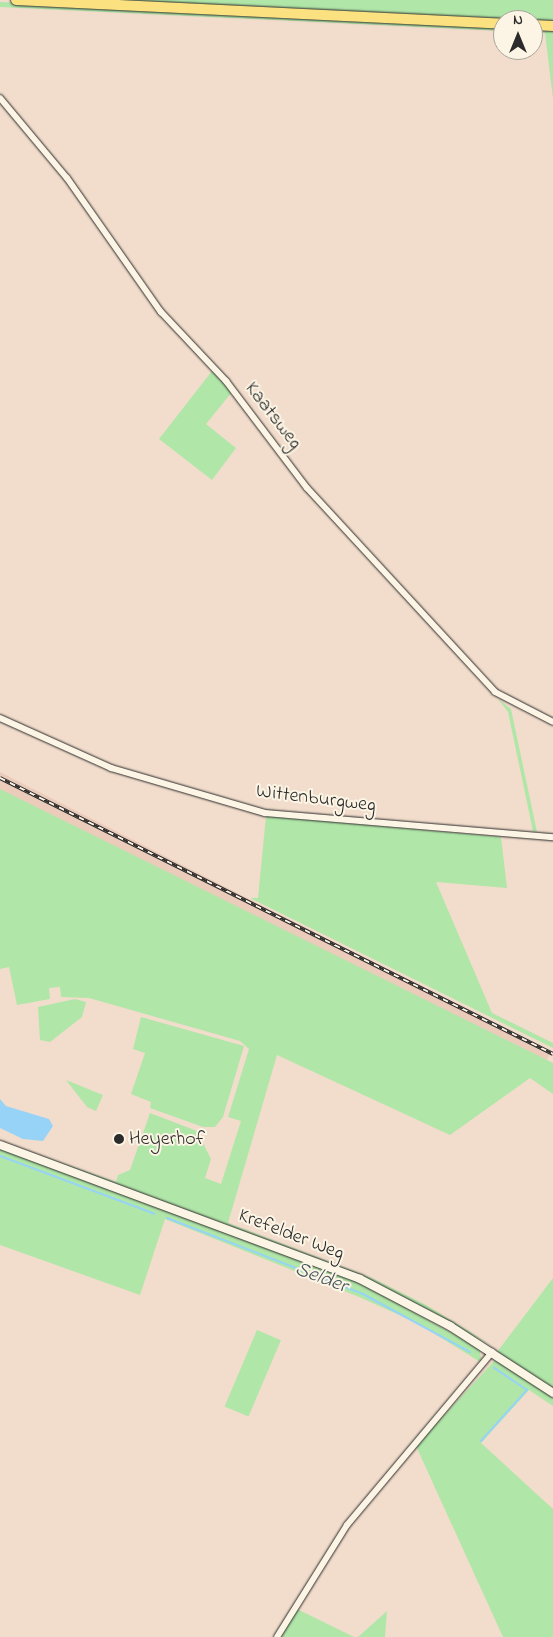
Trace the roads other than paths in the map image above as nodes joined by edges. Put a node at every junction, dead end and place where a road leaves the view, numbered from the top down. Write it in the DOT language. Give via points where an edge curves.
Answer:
graph roads {
  1 [pos="16,0"];
  2 [pos="493,24"];
  3 [pos="0,98"];
  4 [pos="0,718"];
  5 [pos="553,722"];
  6 [pos="553,837"];
  7 [pos="0,1145"];
  8 [pos="492,1352"];
  9 [pos="553,1393"];
  10 [pos="277,1637"];
  1 -- 2 [label="main road"];
  3 -- 5 [label="street, Kaatsweg" via="67,178 161,312 226,382 307,488 495,692"];
  4 -- 6 [label="street, Wittenburgweg" via="111,768 265,812"];
  7 -- 8 [label="street, Krefelder Weg" via="360,1279"];
  8 -- 9 [label="street, Krefelder Weg"];
  8 -- 10 [label="street" via="346,1525"];
}
